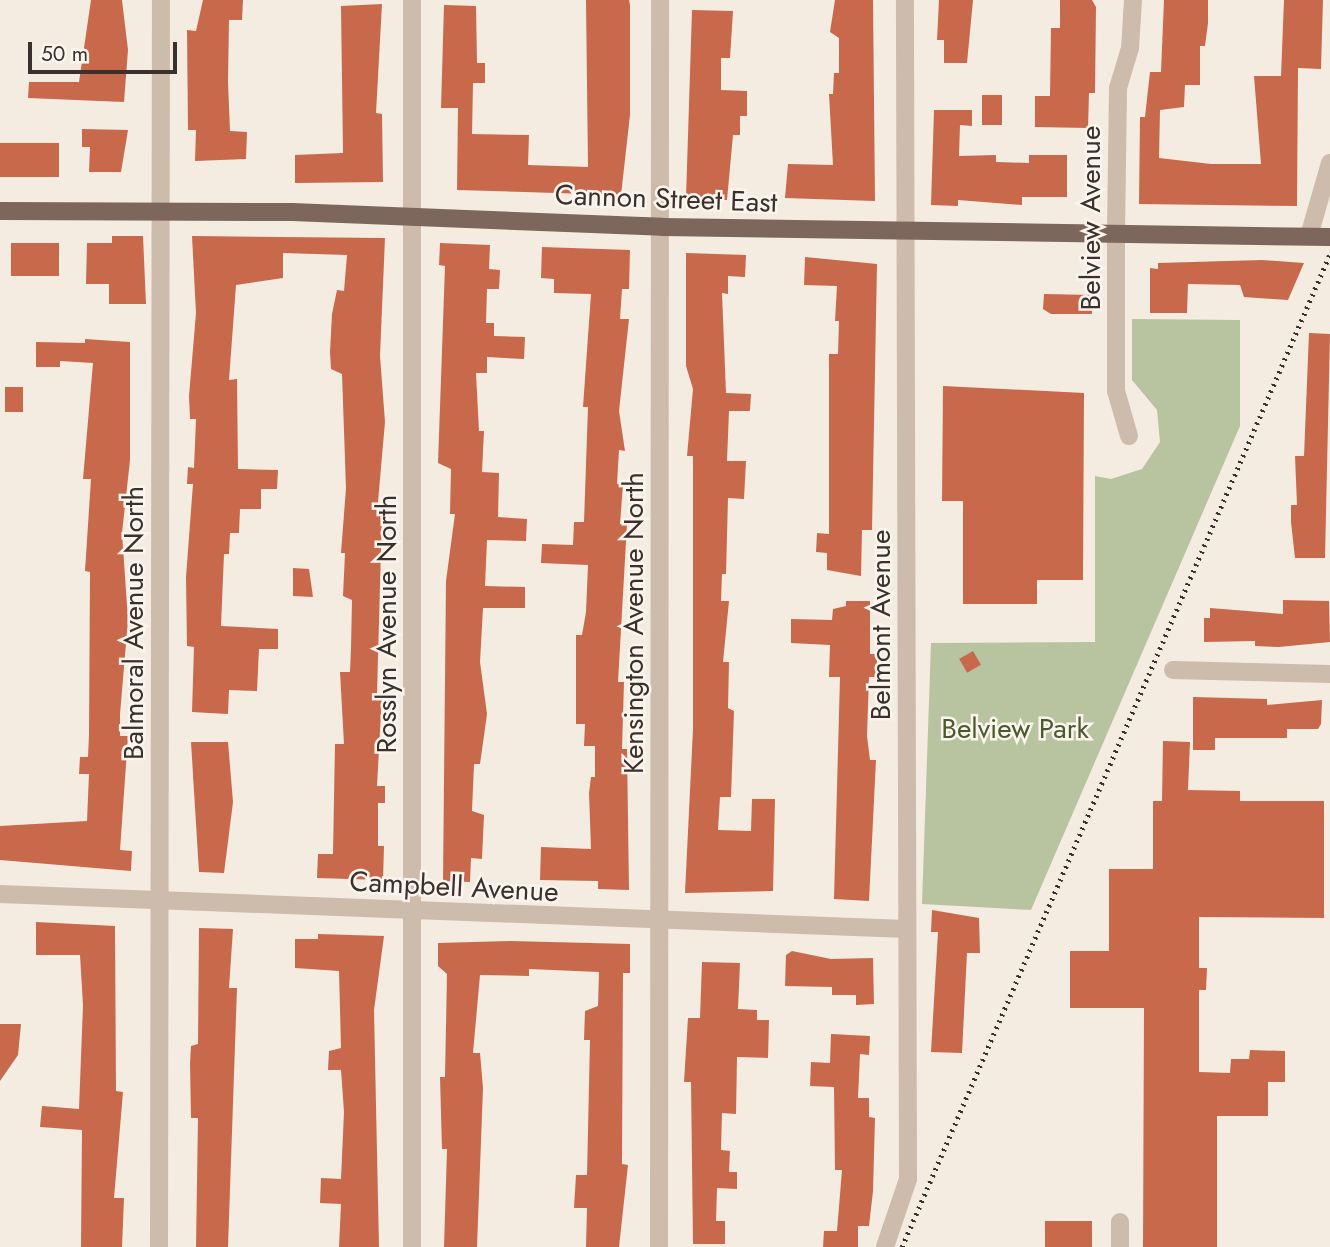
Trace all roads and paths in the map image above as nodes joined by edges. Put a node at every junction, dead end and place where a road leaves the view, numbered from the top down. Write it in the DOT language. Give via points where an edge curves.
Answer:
graph roads {
  1 [pos="161,0"];
  2 [pos="412,0"];
  3 [pos="660,0"];
  4 [pos="905,0"];
  5 [pos="1133,0"];
  6 [pos="1330,163"];
  7 [pos="0,211"];
  8 [pos="164,212"];
  9 [pos="412,217"];
  10 [pos="662,227"];
  11 [pos="904,231"];
  12 [pos="1116,233"];
  13 [pos="1309,236"];
  14 [pos="1330,237"];
  15 [pos="1129,436"];
  16 [pos="1173,670"];
  17 [pos="1330,674"];
  18 [pos="0,894"];
  19 [pos="160,900"];
  20 [pos="414,911"];
  21 [pos="659,922"];
  22 [pos="906,929"];
  23 [pos="1119,1222"];
  24 [pos="159,1247"];
  25 [pos="412,1247"];
  26 [pos="659,1247"];
  27 [pos="885,1247"];
  28 [pos="1119,1247"];
  1 -- 8 [label="street, Balmoral Avenue North"];
  2 -- 9 [label="street, Rosslyn Avenue North"];
  3 -- 10 [label="street, Kensington Avenue North"];
  4 -- 11 [label="street, Belmont Avenue"];
  5 -- 12 [label="street, Belview Avenue" via="1130,48 1118,88"];
  6 -- 13 [label="street"];
  7 -- 8 [label="main road, Cannon Street East"];
  8 -- 9 [label="main road, Cannon Street East"];
  8 -- 19 [label="street, Balmoral Avenue North"];
  9 -- 10 [label="main road, Cannon Street East"];
  9 -- 20 [label="street, Rosslyn Avenue North"];
  10 -- 11 [label="main road, Cannon Street East"];
  10 -- 21 [label="street, Kensington Avenue North"];
  11 -- 12 [label="main road, Cannon Street East"];
  11 -- 22 [label="street, Belmont Avenue"];
  12 -- 13 [label="main road, Cannon Street East"];
  12 -- 15 [label="street, Belview Avenue" via="1116,391"];
  13 -- 14 [label="main road, Cannon Street East"];
  16 -- 17 [label="street"];
  18 -- 19 [label="street, Campbell Avenue"];
  19 -- 20 [label="street, Campbell Avenue"];
  19 -- 24 [label="street, Balmoral Avenue North"];
  20 -- 21 [label="street, Campbell Avenue"];
  20 -- 25 [label="street, Rosslyn Avenue North"];
  21 -- 22 [label="street, Campbell Avenue"];
  21 -- 26 [label="street, Kensington Avenue North"];
  22 -- 27 [label="street, Belmont Avenue" via="908,1179"];
  23 -- 28 [label="street"];
}
